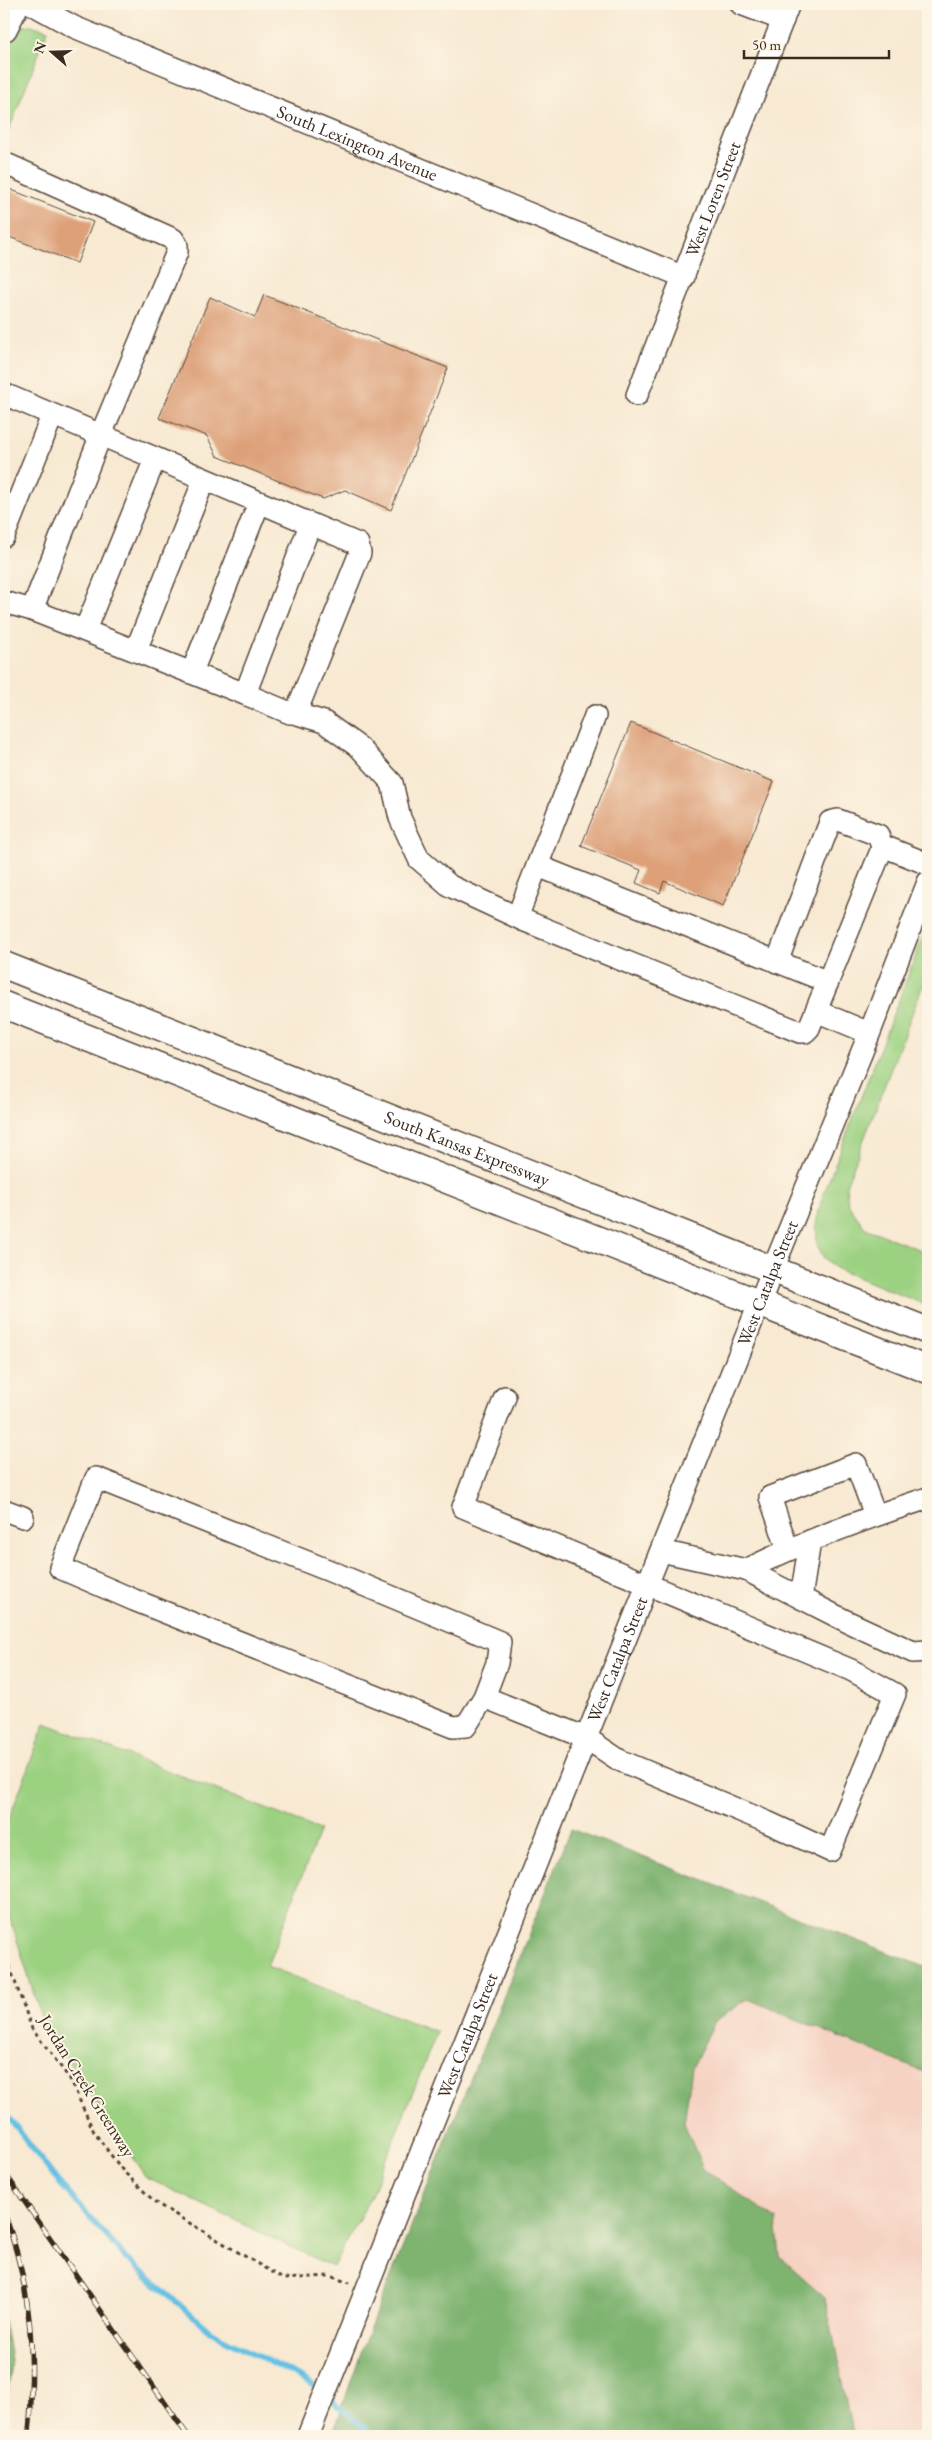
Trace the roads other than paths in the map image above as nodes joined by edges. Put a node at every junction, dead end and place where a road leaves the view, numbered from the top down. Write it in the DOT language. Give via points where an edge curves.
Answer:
graph roads {
  1 [pos="16,4"];
  2 [pos="32,4"];
  3 [pos="740,4"];
  4 [pos="786,12"];
  5 [pos="4,28"];
  6 [pos="4,163"];
  7 [pos="684,277"];
  8 [pos="4,394"];
  9 [pos="637,394"];
  10 [pos="52,416"];
  11 [pos="100,437"];
  12 [pos="155,459"];
  13 [pos="204,480"];
  14 [pos="259,503"];
  15 [pos="310,525"];
  16 [pos="4,536"];
  17 [pos="4,602"];
  18 [pos="32,610"];
  19 [pos="85,630"];
  20 [pos="136,650"];
  21 [pos="192,672"];
  22 [pos="245,694"];
  23 [pos="294,713"];
  24 [pos="595,716"];
  25 [pos="882,847"];
  26 [pos="928,864"];
  27 [pos="538,866"];
  28 [pos="928,882"];
  29 [pos="523,920"];
  30 [pos="777,962"];
  31 [pos="4,965"];
  32 [pos="828,982"];
  33 [pos="4,1005"];
  34 [pos="816,1012"];
  35 [pos="869,1033"];
  36 [pos="773,1269"];
  37 [pos="760,1303"];
  38 [pos="928,1331"];
  39 [pos="928,1370"];
  40 [pos="505,1397"];
  41 [pos="928,1498"];
  42 [pos="875,1515"];
  43 [pos="810,1541"];
  44 [pos="788,1550"];
  45 [pos="661,1551"];
  46 [pos="746,1570"];
  47 [pos="648,1583"];
  48 [pos="801,1598"];
  49 [pos="928,1651"];
  50 [pos="484,1697"];
  51 [pos="586,1738"];
  52 [pos="308,2436"];
  1 -- 5 [label="main road"];
  2 -- 7 [label="street, South Lexington Avenue" via="74,27"];
  3 -- 4 [label="street"];
  4 -- 7 [label="street, West Loren Street"];
  6 -- 11 [label="street" via="173,239 177,245 177,252"];
  7 -- 9 [label="street, West Loren Street"];
  8 -- 10 [label="street"];
  10 -- 11 [label="street"];
  10 -- 16 [label="street"];
  11 -- 12 [label="street"];
  11 -- 18 [label="street"];
  12 -- 13 [label="street"];
  12 -- 19 [label="street"];
  13 -- 14 [label="street"];
  13 -- 20 [label="street"];
  14 -- 15 [label="street"];
  14 -- 21 [label="street"];
  15 -- 22 [label="street"];
  15 -- 23 [label="street" via="358,544 360,553"];
  17 -- 18 [label="street"];
  18 -- 19 [label="street"];
  19 -- 20 [label="street"];
  20 -- 21 [label="street"];
  21 -- 22 [label="street"];
  22 -- 23 [label="street"];
  23 -- 29 [label="street" via="324,722 353,743 392,784 400,818 419,859 450,886"];
  24 -- 27 [label="street"];
  25 -- 26 [label="street"];
  25 -- 30 [label="street" via="878,835 838,820 830,822"];
  25 -- 32 [label="street"];
  27 -- 29 [label="street" via="520,910"];
  27 -- 30 [label="street"];
  28 -- 35 [label="street, West Catalpa Street"];
  29 -- 34 [label="street" via="800,1032 809,1028"];
  30 -- 32 [label="street"];
  31 -- 36 [label="main road, South Kansas Expressway"];
  32 -- 34 [label="street"];
  33 -- 37 [label="main road, South Kansas Expressway"];
  34 -- 35 [label="street"];
  35 -- 36 [label="street, West Catalpa Street"];
  36 -- 37 [label="street, West Catalpa Street"];
  36 -- 38 [label="main road, South Kansas Expressway"];
  37 -- 39 [label="main road, South Kansas Expressway"];
  37 -- 45 [label="street, West Catalpa Street"];
  40 -- 47 [label="street" via="463,1507"];
  41 -- 42 [label="street"];
  42 -- 43 [label="street"];
  42 -- 44 [label="street" via="856,1464 770,1497"];
  43 -- 44 [label="street"];
  43 -- 48 [label="street"];
  44 -- 46 [label="street"];
  45 -- 46 [label="street"];
  45 -- 47 [label="street, West Catalpa Street"];
  46 -- 48 [label="street"];
  47 -- 51 [label="street, West Catalpa Street"];
  47 -- 51 [label="street" via="851,1670 895,1694 830,1851 619,1760"];
  48 -- 49 [label="street" via="914,1652"];
  50 -- 50 [label="street" via="466,1726 453,1727 60,1568 96,1478 500,1642 497,1663"];
  50 -- 51 [label="street"];
  51 -- 52 [label="street, West Catalpa Street"];
}
